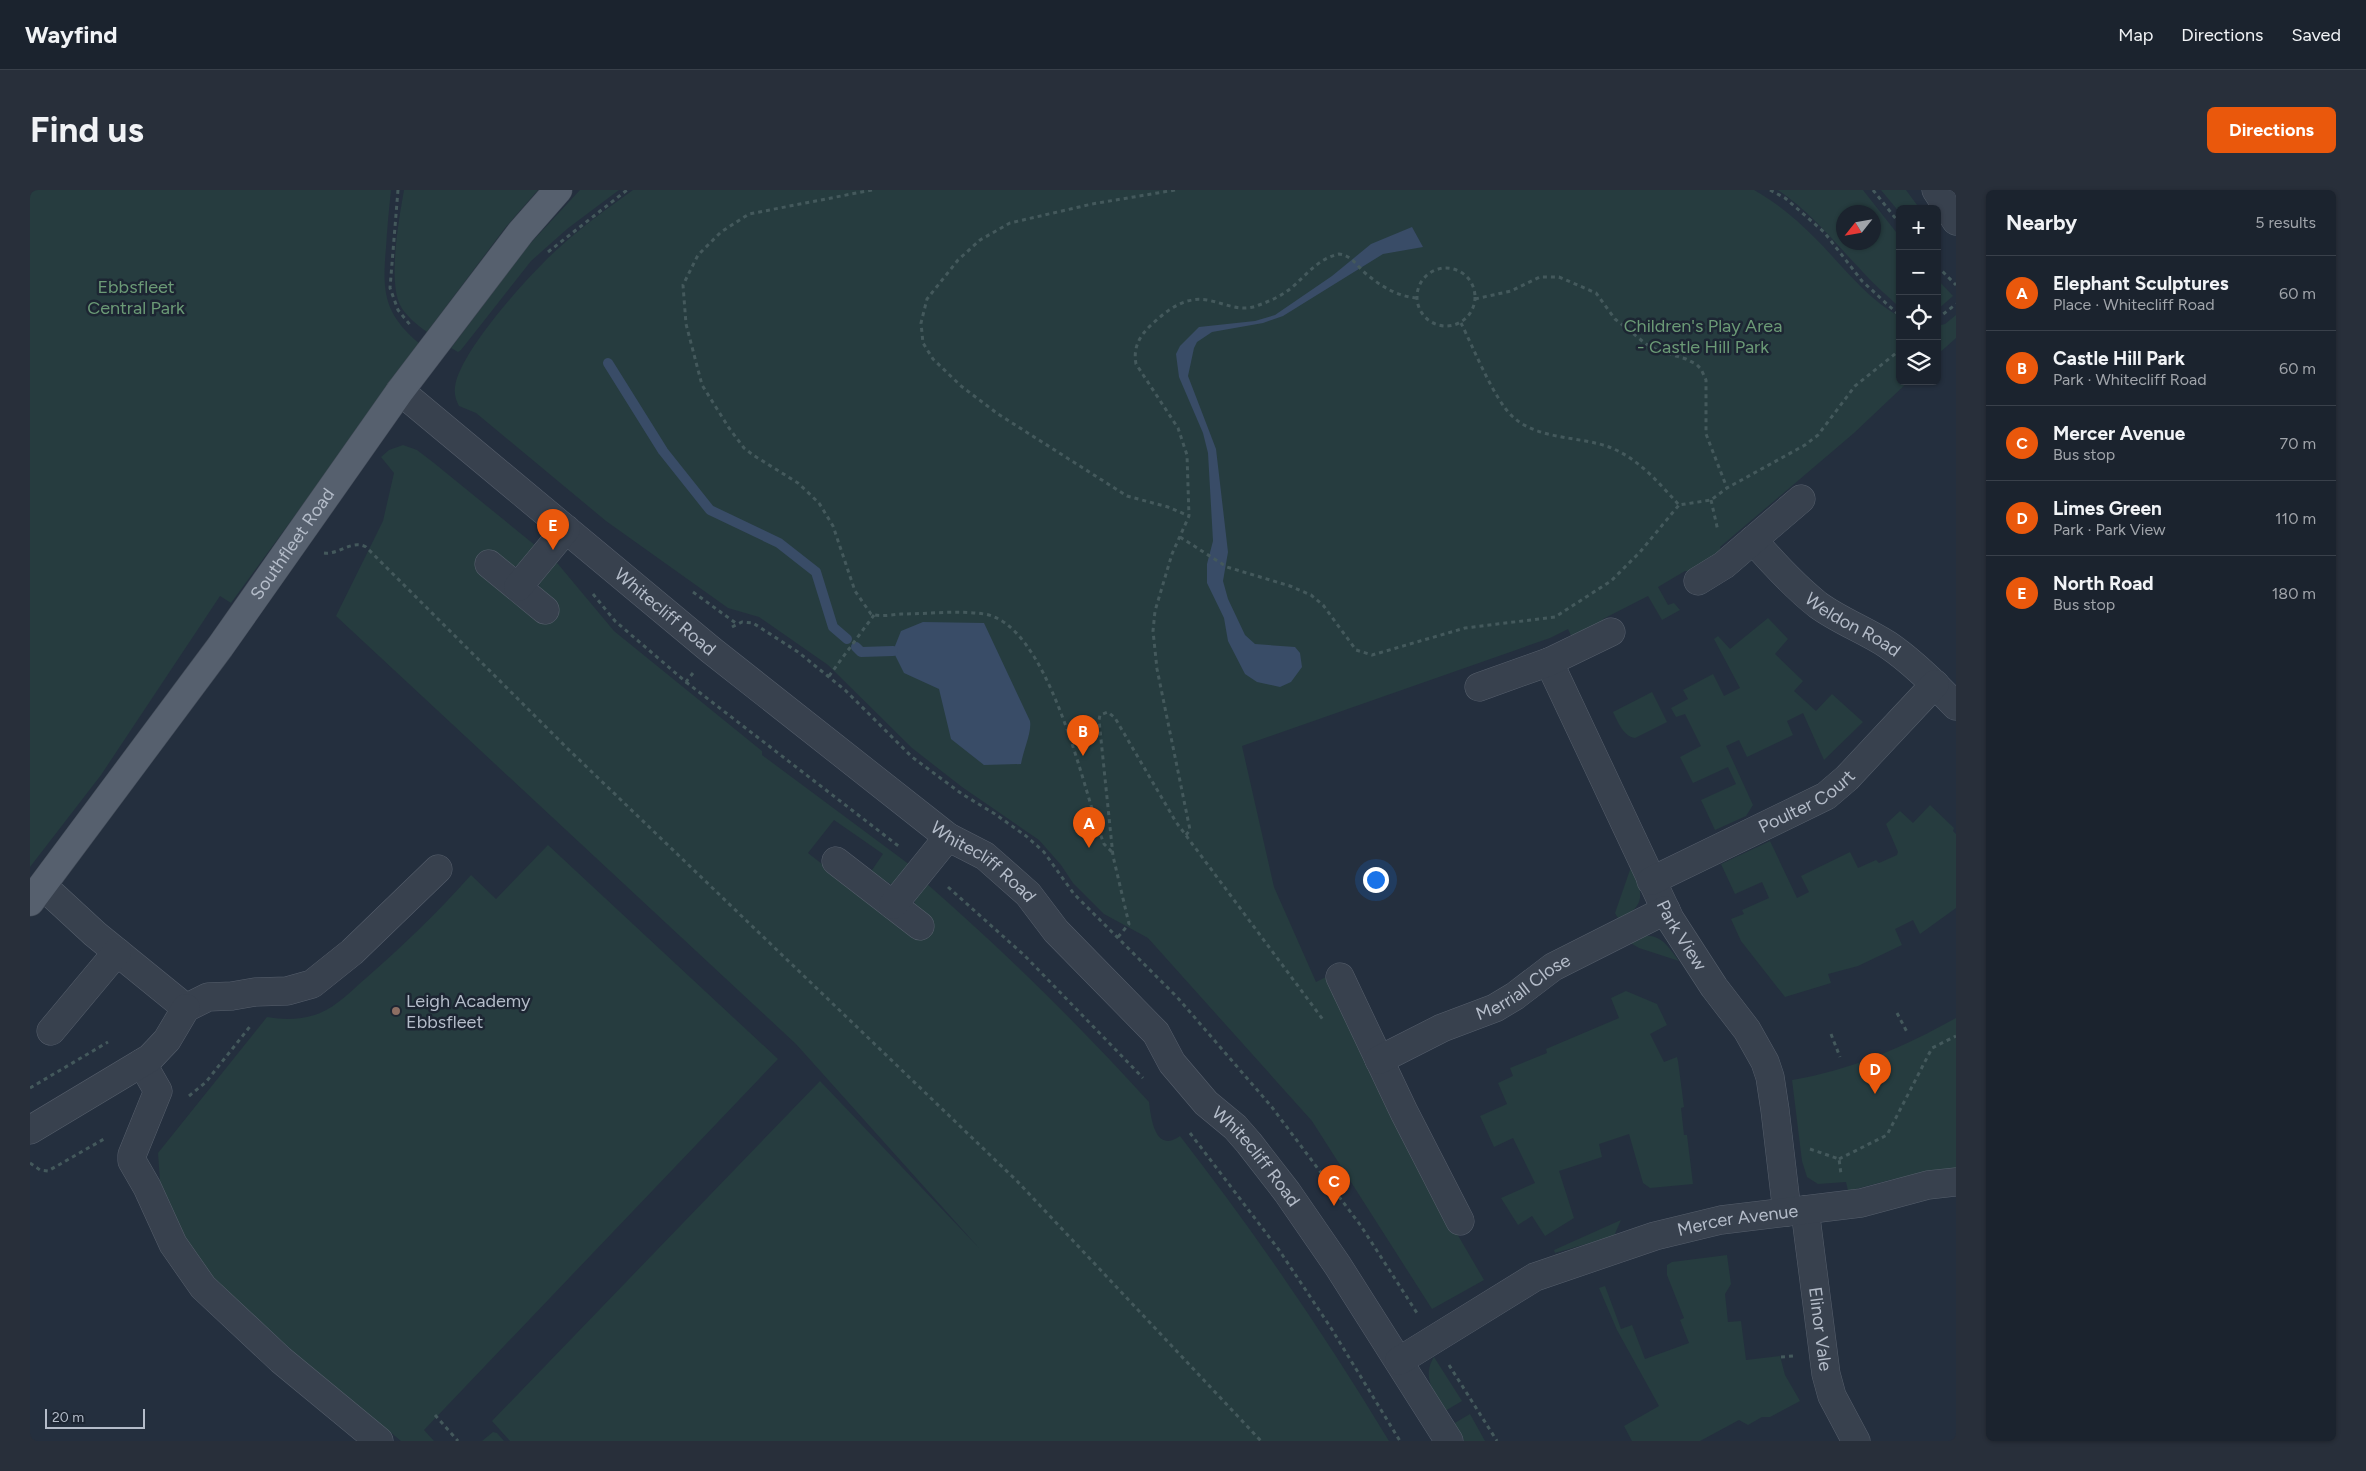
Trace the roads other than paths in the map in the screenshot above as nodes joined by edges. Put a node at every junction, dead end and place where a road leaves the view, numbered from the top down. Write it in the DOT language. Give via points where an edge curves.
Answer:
graph roads {
  1 [pos="558,190"];
  2 [pos="1936,190"];
  3 [pos="1956,221"];
  4 [pos="400,391"];
  5 [pos="1801,499"];
  6 [pos="566,529"];
  7 [pos="1753,540"];
  8 [pos="489,564"];
  9 [pos="1698,581"];
  10 [pos="518,587"];
  11 [pos="545,610"];
  12 [pos="1611,632"];
  13 [pos="1549,662"];
  14 [pos="1935,684"];
  15 [pos="1479,687"];
  16 [pos="1956,706"];
  17 [pos="948,837"];
  18 [pos="836,861"];
  19 [pos="438,869"];
  20 [pos="1651,880"];
  21 [pos="36,894"];
  22 [pos="893,905"];
  23 [pos="1666,910"];
  24 [pos="920,926"];
  25 [pos="117,952"];
  26 [pos="1340,977"];
  27 [pos="197,1003"];
  28 [pos="51,1031"];
  29 [pos="1379,1060"];
  30 [pos="142,1063"];
  31 [pos="30,1130"];
  32 [pos="1956,1182"];
  33 [pos="1796,1211"];
  34 [pos="1460,1221"];
  35 [pos="1398,1361"];
  36 [pos="380,1441"];
  37 [pos="1448,1441"];
  38 [pos="1856,1441"];
  1 -- 4 [label="main road, Southfleet Road" via="520,232"];
  2 -- 3 [label="street"];
  4 -- 6 [label="street, Whitecliff Road"];
  4 -- 21 [label="main road, Southfleet Road" via="215,655"];
  5 -- 7 [label="street"];
  6 -- 10 [label="street"];
  6 -- 17 [label="street, Whitecliff Road" via="730,665"];
  7 -- 9 [label="street" via="1730,561"];
  7 -- 14 [label="street, Weldon Road" via="1816,603 1889,646"];
  8 -- 10 [label="street"];
  10 -- 11 [label="street"];
  12 -- 13 [label="street"];
  13 -- 15 [label="street"];
  13 -- 20 [label="street, Park View"];
  14 -- 16 [label="street, Weldon Road"];
  14 -- 20 [label="street, Poulter Court" via="1826,796"];
  17 -- 22 [label="street"];
  17 -- 35 [label="street, Whitecliff Road" via="985,856 1019,885 1056,932 1156,1033 1175,1066 1214,1110 1240,1133 1287,1192"];
  18 -- 22 [label="street"];
  19 -- 27 [label="street" via="316,982 287,991 255,992"];
  20 -- 23 [label="street, Park View"];
  21 -- 25 [label="street"];
  22 -- 24 [label="street"];
  23 -- 29 [label="street, Merriall Close" via="1553,967 1495,1008 1457,1021"];
  23 -- 33 [label="street, Park View" via="1686,946 1763,1057 1770,1077 1780,1152"];
  25 -- 27 [label="street"];
  25 -- 28 [label="street"];
  26 -- 29 [label="street"];
  27 -- 30 [label="street" via="164,1044"];
  29 -- 34 [label="street"];
  30 -- 31 [label="street"];
  30 -- 36 [label="street" via="158,1091 132,1155 173,1244 193,1274 243,1326"];
  32 -- 33 [label="street, Mercer Avenue" via="1928,1185 1846,1205"];
  33 -- 35 [label="street, Mercer Avenue" via="1721,1220 1671,1231 1544,1273 1502,1295"];
  33 -- 38 [label="street, Elinor Vale" via="1826,1374 1834,1400"];
  35 -- 37 [label="street, Whitecliff Road"];
}
